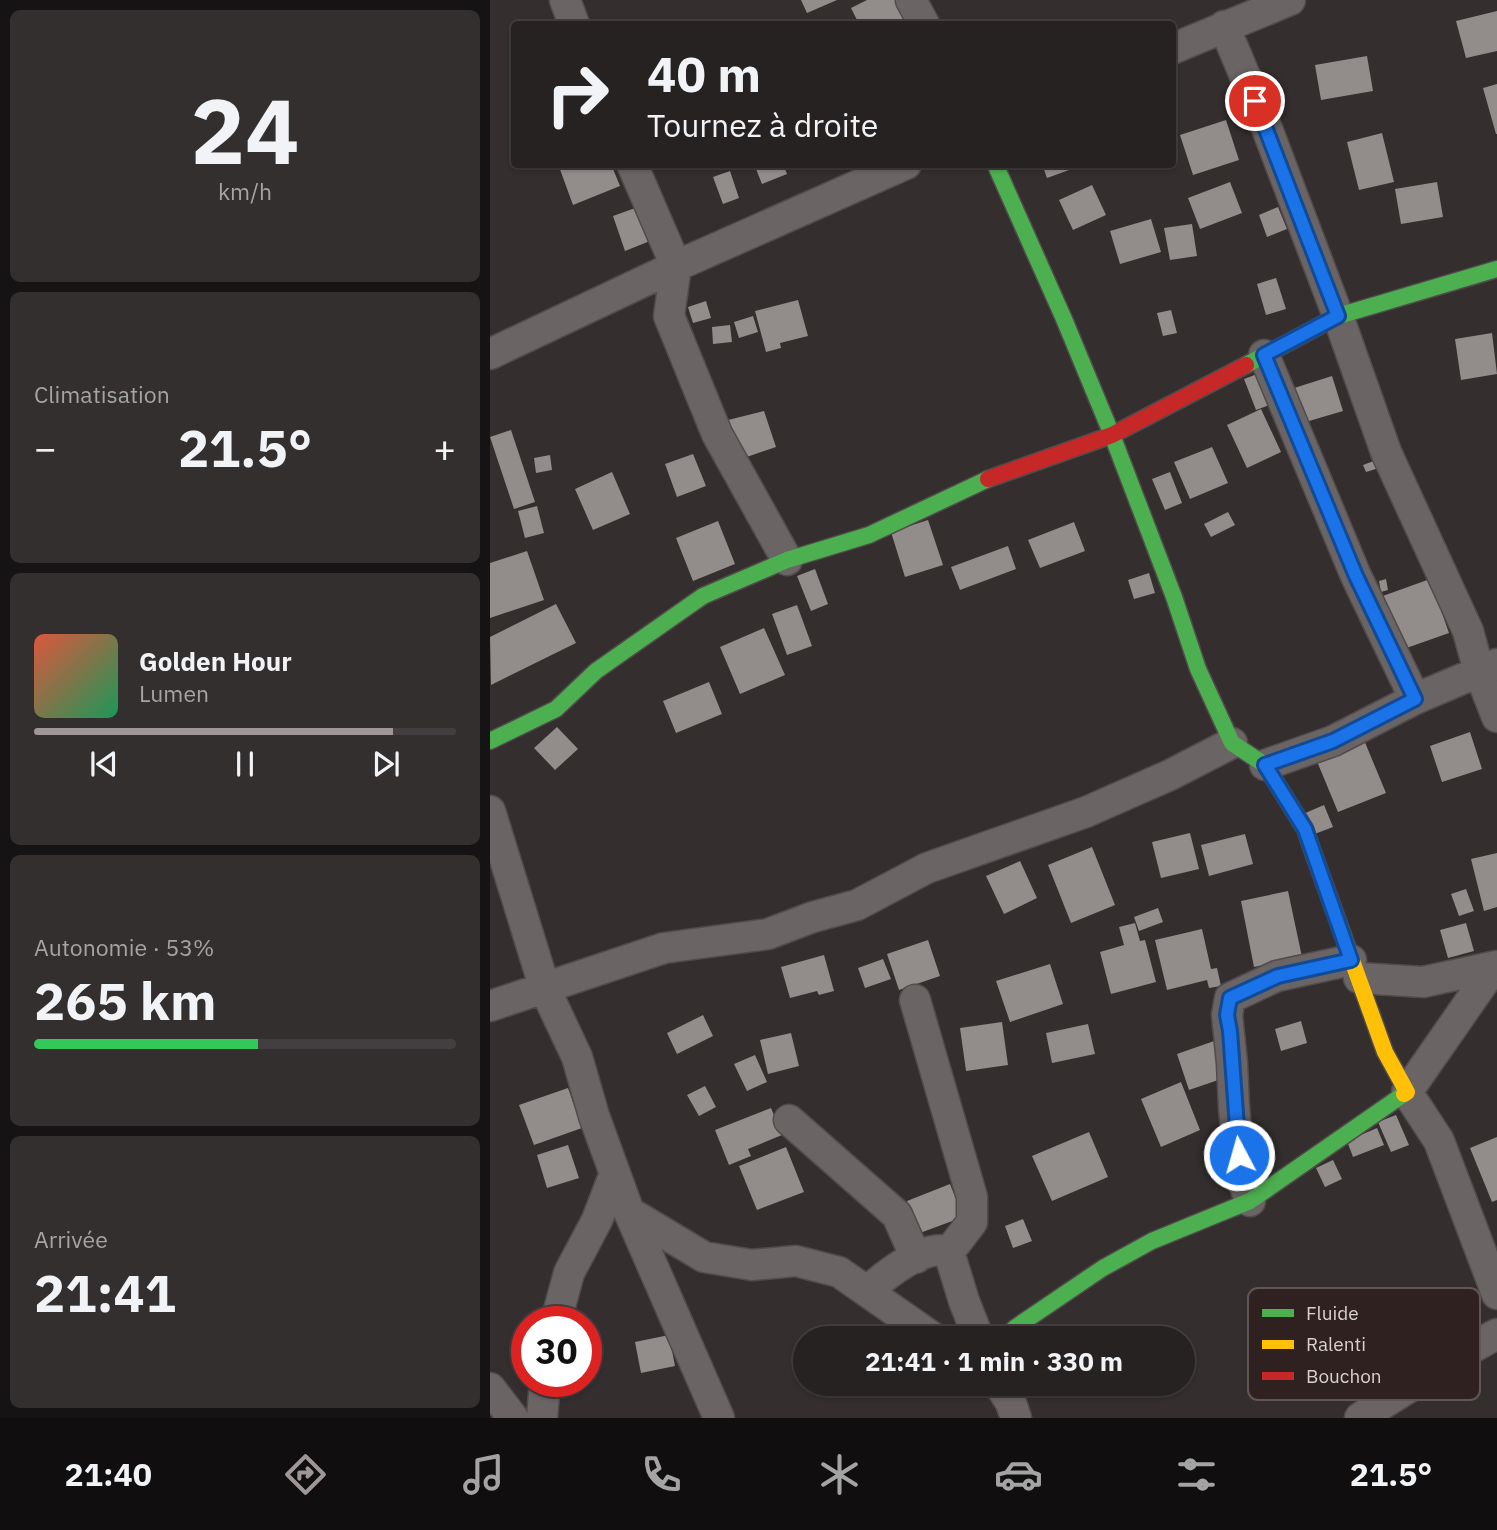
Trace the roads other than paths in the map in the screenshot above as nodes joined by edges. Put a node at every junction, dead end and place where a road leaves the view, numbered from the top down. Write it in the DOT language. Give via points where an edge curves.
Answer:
graph roads {
  1 [pos="565,0"];
  2 [pos="911,0"];
  3 [pos="1290,0"];
  4 [pos="1228,16"];
  5 [pos="573,21"];
  6 [pos="922,21"];
  7 [pos="1176,47"];
  8 [pos="634,168"];
  9 [pos="897,168"];
  10 [pos="997,168"];
  11 [pos="676,266"];
  12 [pos="1497,269"];
  13 [pos="1338,316"];
  14 [pos="490,354"];
  15 [pos="1264,355"];
  16 [pos="1112,435"];
  17 [pos="787,560"];
  18 [pos="1488,668"];
  19 [pos="1415,699"];
  20 [pos="1497,717"];
  21 [pos="490,741"];
  22 [pos="1232,743"];
  23 [pos="1265,765"];
  24 [pos="490,811"];
  25 [pos="1496,967"];
  26 [pos="1355,969"];
  27 [pos="545,989"];
  28 [pos="915,1000"];
  29 [pos="490,1006"];
  30 [pos="1407,1092"];
  31 [pos="789,1120"];
  32 [pos="615,1173"];
  33 [pos="1250,1201"];
  34 [pos="629,1212"];
  35 [pos="949,1252"];
  36 [pos="916,1258"];
  37 [pos="868,1291"];
  38 [pos="1497,1294"];
  39 [pos="560,1306"];
  40 [pos="917,1326"];
  41 [pos="974,1326"];
  42 [pos="1017,1326"];
  43 [pos="1497,1334"];
  44 [pos="1480,1343"];
  45 [pos="490,1388"];
  46 [pos="1007,1396"];
  47 [pos="544,1397"];
  48 [pos="1389,1400"];
  49 [pos="707,1412"];
  50 [pos="513,1418"];
  51 [pos="542,1418"];
  52 [pos="1016,1418"];
  53 [pos="1360,1418"];
  1 -- 5 [label="street"];
  2 -- 6 [label="street"];
  3 -- 4 [label="street"];
  4 -- 7 [label="street"];
  4 -- 13 [label="street"];
  8 -- 11 [label="street"];
  9 -- 11 [label="street"];
  10 -- 16 [label="street"];
  11 -- 14 [label="street"];
  11 -- 17 [label="street" via="669,316 717,434"];
  12 -- 13 [label="street"];
  13 -- 15 [label="street"];
  13 -- 18 [label="street" via="1386,452"];
  15 -- 16 [label="street"];
  15 -- 19 [label="street" via="1356,576"];
  16 -- 17 [label="street" via="995,475 869,535"];
  16 -- 22 [label="street" via="1198,669"];
  17 -- 21 [label="street" via="703,596 596,671 556,709"];
  18 -- 19 [label="street"];
  18 -- 20 [label="street"];
  19 -- 23 [label="street" via="1333,741"];
  22 -- 23 [label="street"];
  22 -- 27 [label="street" via="1086,811 927,868 857,905 768,934 664,948"];
  23 -- 26 [label="street" via="1305,829"];
  24 -- 27 [label="street"];
  25 -- 26 [label="street" via="1423,982"];
  25 -- 30 [label="street"];
  26 -- 30 [label="street" via="1385,1052"];
  26 -- 33 [label="street" via="1278,976 1230,998 1227,1015 1240,1171"];
  27 -- 29 [label="street"];
  27 -- 32 [label="street" via="577,1057"];
  28 -- 35 [label="street" via="972,1197 972,1222"];
  30 -- 33 [label="street"];
  30 -- 38 [label="street" via="1439,1141"];
  31 -- 36 [label="street" via="897,1215"];
  32 -- 34 [label="street"];
  32 -- 39 [label="street" via="569,1273"];
  33 -- 42 [label="street" via="1152,1241"];
  34 -- 37 [label="street" via="704,1257 752,1265 796,1261 839,1272"];
  34 -- 49 [label="street"];
  35 -- 36 [label="street" via="943,1249"];
  35 -- 41 [label="street"];
  36 -- 37 [label="street" via="894,1268"];
  37 -- 40 [label="street"];
  43 -- 44 [label="street"];
  45 -- 50 [label="street"];
  46 -- 52 [label="street"];
  47 -- 51 [label="street"];
  48 -- 53 [label="street"];
}
